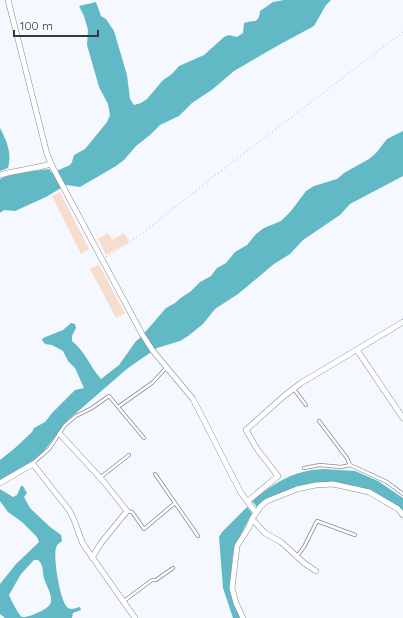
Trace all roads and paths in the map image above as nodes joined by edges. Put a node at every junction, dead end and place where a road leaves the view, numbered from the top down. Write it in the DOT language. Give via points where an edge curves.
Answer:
graph roads {
  1 [pos="8,0"];
  2 [pos="403,32"];
  3 [pos="51,165"];
  4 [pos="0,175"];
  5 [pos="102,260"];
  6 [pos="403,322"];
  7 [pos="357,350"];
  8 [pos="167,367"];
  9 [pos="293,388"];
  10 [pos="306,406"];
  11 [pos="118,407"];
  12 [pos="403,418"];
  13 [pos="319,421"];
  14 [pos="60,434"];
  15 [pos="144,438"];
  16 [pos="129,455"];
  17 [pos="32,464"];
  18 [pos="350,465"];
  19 [pos="304,468"];
  20 [pos="155,474"];
  21 [pos="100,478"];
  22 [pos="0,484"];
  23 [pos="403,494"];
  24 [pos="248,501"];
  25 [pos="175,503"];
  26 [pos="127,511"];
  27 [pos="256,513"];
  28 [pos="403,515"];
  29 [pos="252,519"];
  30 [pos="355,535"];
  31 [pos="198,536"];
  32 [pos="297,556"];
  33 [pos="92,558"];
  34 [pos="173,568"];
  35 [pos="316,571"];
  36 [pos="123,601"];
  37 [pos="135,618"];
  38 [pos="243,618"];
  1 -- 3 [label="street"];
  2 -- 5 [label="path" via="140,235"];
  3 -- 4 [label="street"];
  3 -- 5 [label="street"];
  5 -- 8 [label="street" via="142,334"];
  6 -- 7 [label="street"];
  7 -- 9 [label="street"];
  7 -- 12 [label="street"];
  8 -- 11 [label="lane" via="152,383"];
  8 -- 24 [label="street" via="193,399 241,493"];
  9 -- 10 [label="lane"];
  9 -- 24 [label="street" via="246,430 278,476"];
  11 -- 14 [label="lane" via="109,396 76,416"];
  11 -- 15 [label="lane"];
  13 -- 18 [label="lane"];
  14 -- 17 [label="lane" via="49,449"];
  14 -- 21 [label="street"];
  16 -- 21 [label="lane"];
  17 -- 22 [label="street"];
  17 -- 33 [label="street" via="71,513 80,539"];
  18 -- 19 [label="lane"];
  18 -- 23 [label="lane" via="387,482"];
  20 -- 25 [label="lane"];
  21 -- 26 [label="street"];
  24 -- 27 [label="street"];
  25 -- 26 [label="lane" via="144,529 132,512"];
  25 -- 31 [label="lane"];
  26 -- 33 [label="street"];
  27 -- 28 [label="street" via="263,504 277,496 314,485 333,484 369,492 398,509"];
  27 -- 29 [label="street"];
  29 -- 32 [label="street" via="265,533 281,542"];
  29 -- 38 [label="street" via="237,546 232,585"];
  30 -- 32 [label="lane" via="317,521"];
  32 -- 35 [label="street"];
  33 -- 36 [label="street"];
  34 -- 36 [label="lane"];
  36 -- 37 [label="street"];
}
